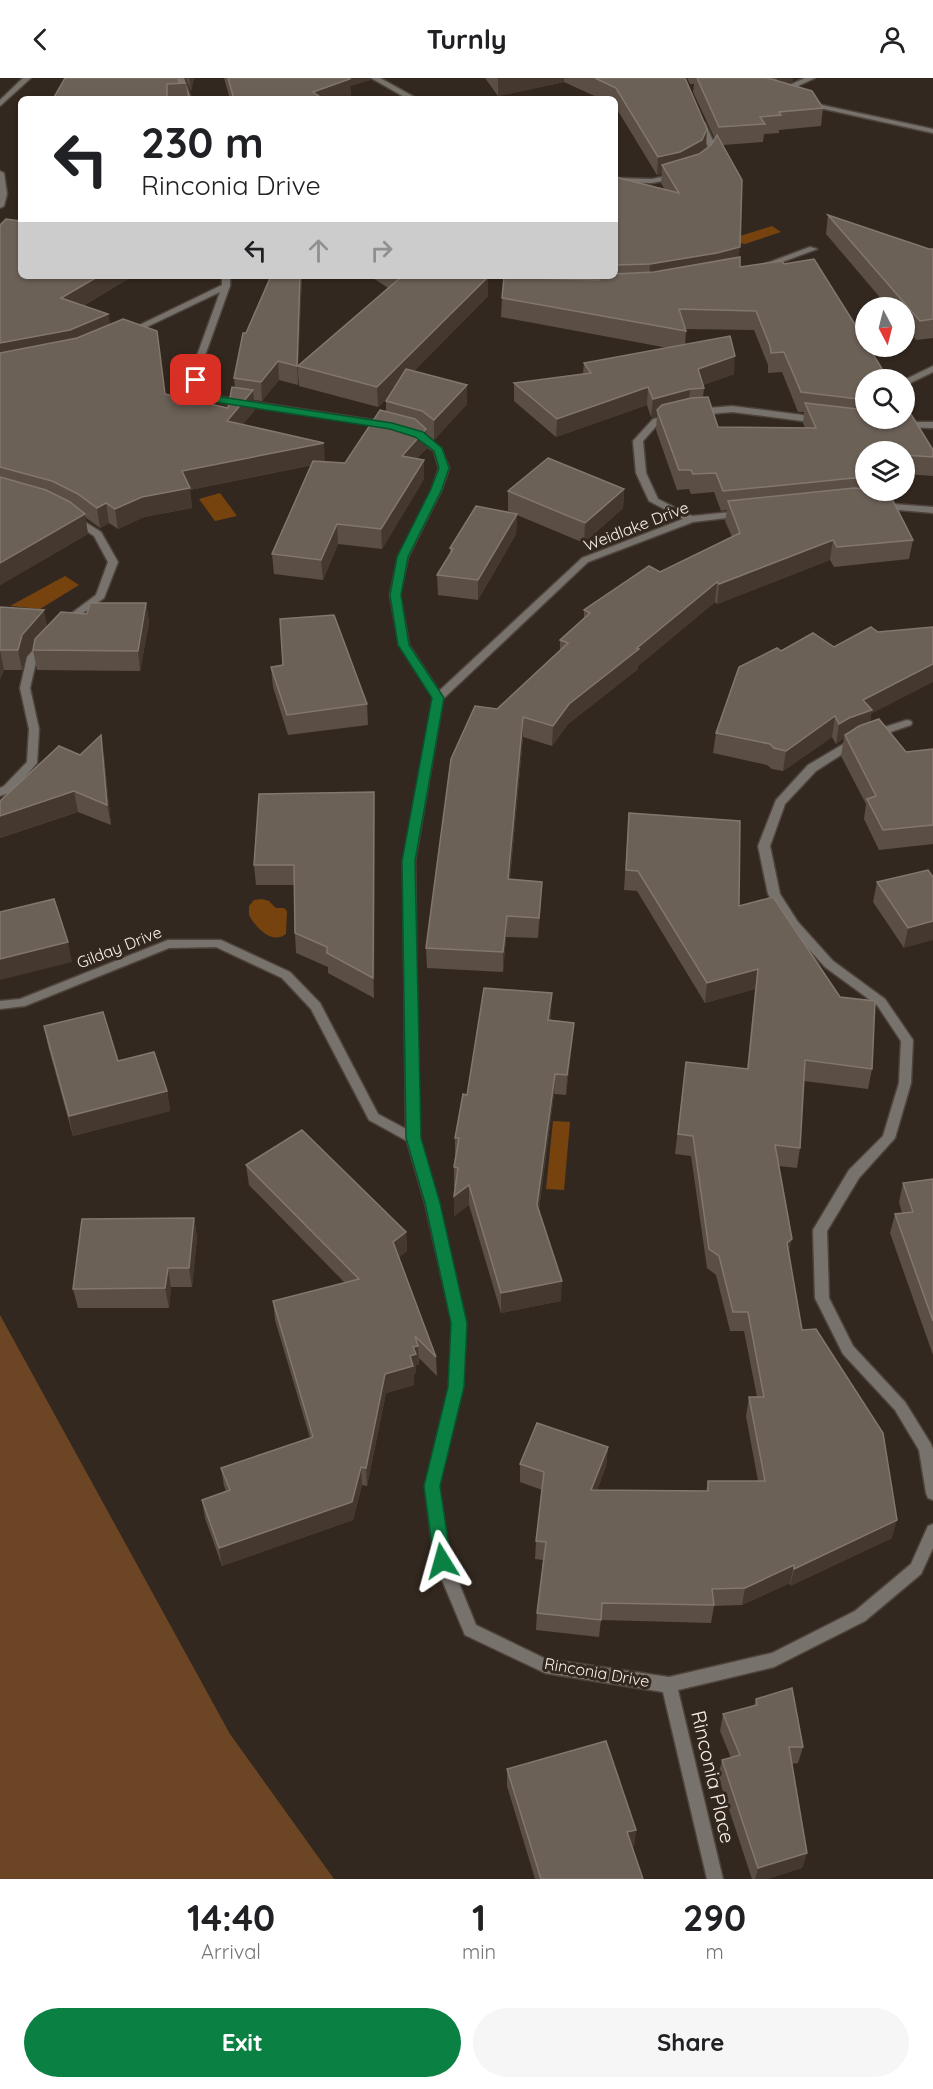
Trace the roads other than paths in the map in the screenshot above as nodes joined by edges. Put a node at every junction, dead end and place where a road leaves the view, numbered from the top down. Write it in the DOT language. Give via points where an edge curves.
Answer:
graph roads {
  1 [pos="27,78"];
  2 [pos="180,78"];
  3 [pos="375,78"];
  4 [pos="811,78"];
  5 [pos="768,91"];
  6 [pos="777,92"];
  7 [pos="186,96"];
  8 [pos="408,96"];
  9 [pos="788,96"];
  10 [pos="798,101"];
  11 [pos="0,104"];
  12 [pos="698,118"];
  13 [pos="933,131"];
  14 [pos="698,165"];
  15 [pos="0,173"];
  16 [pos="682,174"];
  17 [pos="618,180"];
  18 [pos="0,206"];
  19 [pos="813,249"];
  20 [pos="754,268"];
  21 [pos="226,281"];
  22 [pos="116,337"];
  23 [pos="933,369"];
  24 [pos="915,378"];
  25 [pos="689,412"];
  26 [pos="678,415"];
  27 [pos="829,422"];
  28 [pos="915,425"];
  29 [pos="933,425"];
  30 [pos="874,505"];
  31 [pos="933,510"];
  32 [pos="748,513"];
  33 [pos="68,514"];
  34 [pos="691,519"];
  35 [pos="438,698"];
  36 [pos="907,723"];
  37 [pos="0,792"];
  38 [pos="0,1005"];
  39 [pos="413,1138"];
  40 [pos="933,1493"];
  41 [pos="933,1531"];
  42 [pos="669,1684"];
  43 [pos="715,1879"];
  1 -- 11 [label="street"];
  2 -- 7 [label="street"];
  3 -- 8 [label="street"];
  4 -- 6 [label="street"];
  5 -- 6 [label="street"];
  6 -- 9 [label="street"];
  10 -- 13 [label="street"];
  12 -- 14 [label="street" via="712,147 705,161"];
  15 -- 18 [label="street"];
  16 -- 17 [label="street" via="652,181"];
  19 -- 20 [label="street"];
  21 -- 22 [label="street"];
  21 -- 35 [label="street" via="199,361 196,380 201,391 219,399 392,426 419,435 438,450 444,468 403,557 395,595 404,645"];
  23 -- 24 [label="street"];
  25 -- 27 [label="street" via="732,409"];
  26 -- 34 [label="street" via="656,421 638,441 640,473 654,501"];
  28 -- 29 [label="street"];
  30 -- 31 [label="street"];
  32 -- 34 [label="street, Weidlake Drive"];
  33 -- 37 [label="street" via="98,534 113,562 100,596 54,632 32,657 25,688 34,729 32,763 8,789"];
  34 -- 35 [label="street, Weidlake Drive" via="585,560"];
  35 -- 39 [label="street, Rinconia Drive" via="409,861"];
  36 -- 40 [label="street" via="850,742 812,768 780,803 764,846 774,894 794,925 829,964 880,1002 907,1040 904,1083 889,1138 854,1174 820,1230 822,1298 848,1350 900,1406 926,1449"];
  38 -- 39 [label="street, Gilday Drive" via="21,1003 168,944 217,943 286,975 316,1006 373,1117"];
  39 -- 42 [label="street, Rinconia Drive" via="459,1323 456,1387 432,1486 442,1561 470,1630 545,1666"];
  41 -- 42 [label="street, Rinconia Drive" via="916,1569 860,1616 774,1660"];
  42 -- 43 [label="street, Rinconia Place"];
}
